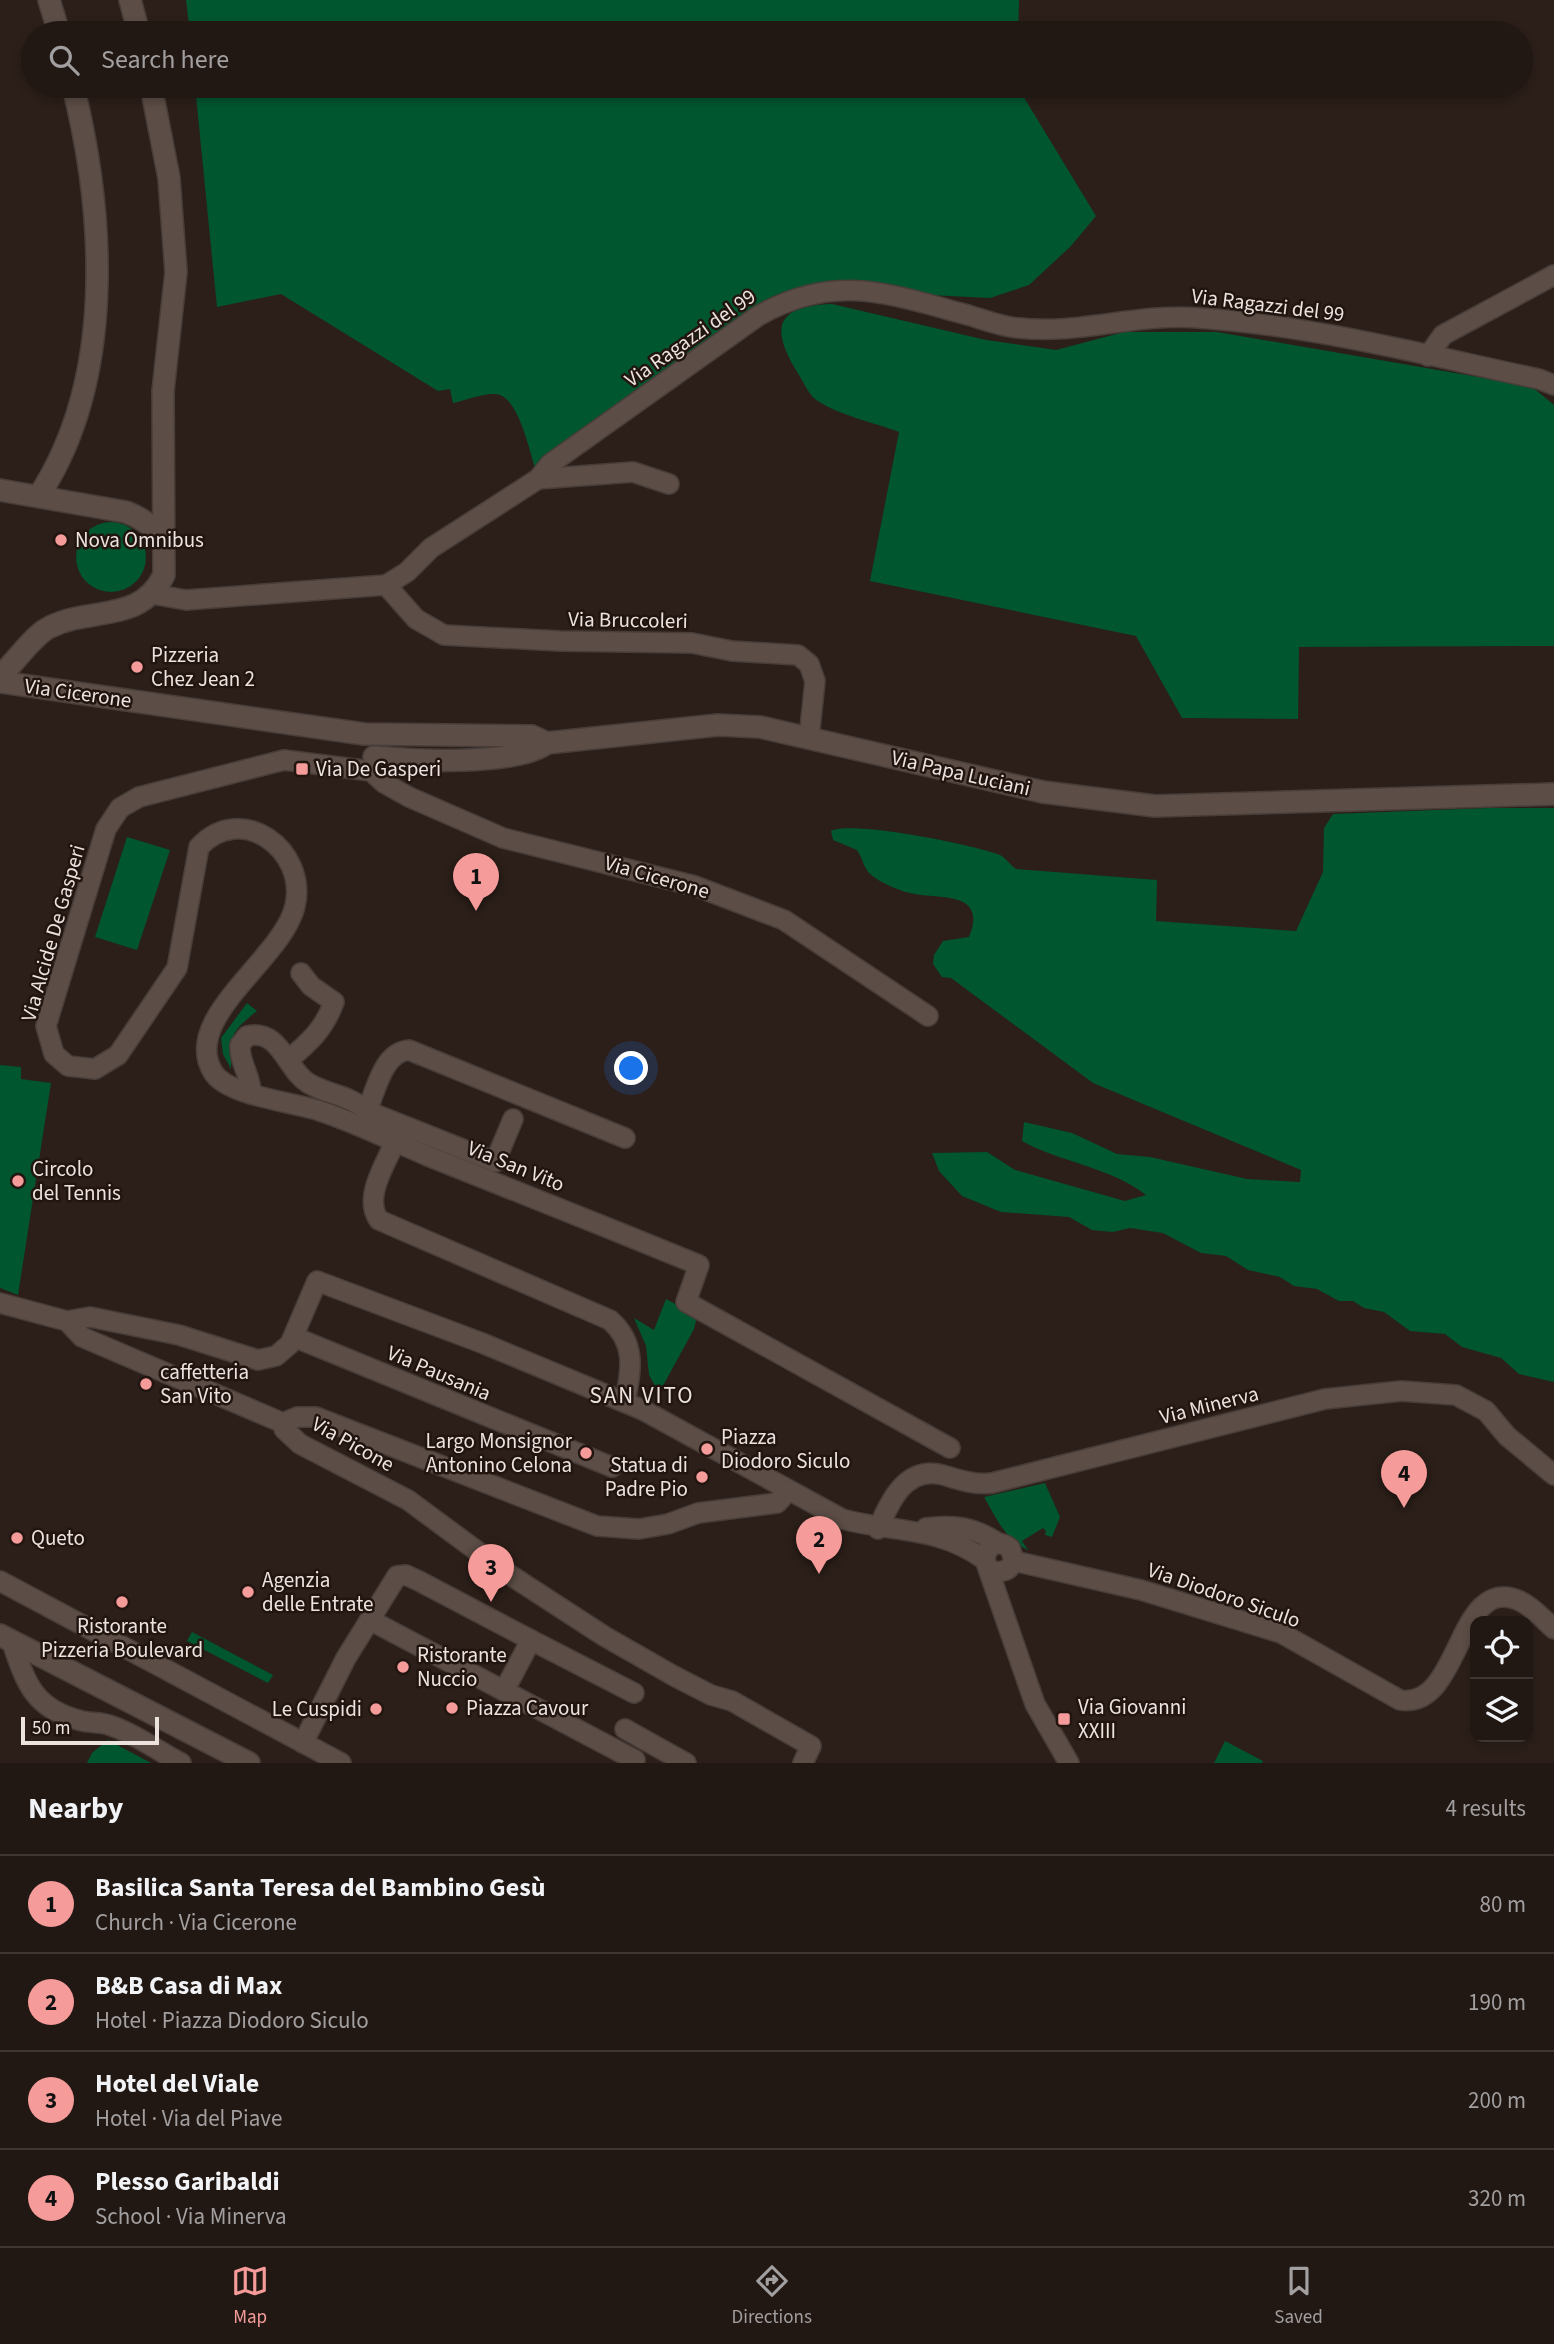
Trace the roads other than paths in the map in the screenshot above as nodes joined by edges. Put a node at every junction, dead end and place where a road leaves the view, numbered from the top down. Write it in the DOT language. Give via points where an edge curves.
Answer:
graph roads {
  1 [pos="49,0"];
  2 [pos="130,0"];
  3 [pos="55,21"];
  4 [pos="136,21"];
  5 [pos="75,98"];
  6 [pos="153,98"];
  7 [pos="1554,275"];
  8 [pos="1428,356"];
  9 [pos="1554,385"];
  10 [pos="538,480"];
  11 [pos="669,484"];
  12 [pos="0,489"];
  13 [pos="40,494"];
  14 [pos="166,559"];
  15 [pos="386,585"];
  16 [pos="152,594"];
  17 [pos="0,677"];
  18 [pos="0,682"];
  19 [pos="364,734"];
  20 [pos="809,738"];
  21 [pos="547,743"];
  22 [pos="372,764"];
  23 [pos="1554,794"];
  24 [pos="301,972"];
  25 [pos="928,1016"];
  26 [pos="288,1060"];
  27 [pos="251,1093"];
  28 [pos="368,1111"];
  29 [pos="513,1119"];
  30 [pos="625,1138"];
  31 [pos="395,1142"];
  32 [pos="0,1303"];
  33 [pos="67,1321"];
  34 [pos="294,1337"];
  35 [pos="634,1406"];
  36 [pos="283,1423"];
  37 [pos="950,1448"];
  38 [pos="612,1467"];
  39 [pos="1554,1475"];
  40 [pos="788,1491"];
  41 [pos="878,1528"];
  42 [pos="914,1530"];
  43 [pos="998,1543"];
  44 [pos="987,1564"];
  45 [pos="1013,1564"];
  46 [pos="0,1581"];
  47 [pos="1005,1611"];
  48 [pos="370,1620"];
  49 [pos="1554,1629"];
  50 [pos="6,1638"];
  51 [pos="531,1640"];
  52 [pos="504,1691"];
  53 [pos="634,1693"];
  54 [pos="625,1729"];
  55 [pos="303,1743"];
  56 [pos="634,1762"];
  57 [pos="181,1763"];
  58 [pos="249,1763"];
  59 [pos="341,1763"];
  60 [pos="686,1763"];
  61 [pos="803,1763"];
  62 [pos="1069,1763"];
  1 -- 3 [label="street"];
  2 -- 4 [label="street"];
  5 -- 13 [label="street" via="96,230 96,322 82,391"];
  6 -- 14 [label="street" via="169,178 176,272 163,391"];
  7 -- 8 [label="street" via="1443,335"];
  8 -- 9 [label="street, Via Ragazzi del 99"];
  8 -- 10 [label="street, Via Ragazzi del 99" via="1280,326 1199,318 1153,316 1052,331 1016,328 881,293 847,289 812,292 758,316 550,464"];
  10 -- 11 [label="street" via="633,472"];
  10 -- 15 [label="street, Via Ragazzi del 99" via="432,548"];
  12 -- 13 [label="street"];
  13 -- 14 [label="street" via="142,518 163,543"];
  14 -- 16 [label="street" via="164,575"];
  15 -- 16 [label="street" via="186,600"];
  15 -- 20 [label="street, Via Bruccoleri" via="416,619 444,635 692,643 798,655 809,664 815,681"];
  16 -- 17 [label="street" via="131,608 51,626"];
  18 -- 19 [label="street, Via Cicerone"];
  19 -- 21 [label="street, Via Cicerone" via="532,736"];
  19 -- 22 [label="street"];
  20 -- 21 [label="street, Via Papa Luciani" via="760,727 718,725"];
  20 -- 23 [label="street, Via Papa Luciani" via="1043,792 1155,806"];
  21 -- 22 [label="street, Via Papa Luciani" via="536,752"];
  22 -- 25 [label="street, Via Cicerone" via="384,783 503,838 695,886 784,920"];
  22 -- 27 [label="street, Via Alcide De Gasperi" via="284,760 260,765 139,797 120,808 106,829 46,1026 49,1046 60,1061 86,1070 104,1066 118,1055 177,968 200,847 227,831 249,831 280,847 298,880 288,926 208,1031 206,1052 215,1076"];
  24 -- 26 [label="street" via="311,986 334,1002 314,1039"];
  26 -- 27 [label="street" via="275,1042 262,1035 242,1040 240,1061"];
  26 -- 28 [label="street" via="307,1083 357,1101"];
  27 -- 31 [label="street, Via Alcide De Gasperi" via="321,1111"];
  28 -- 29 [label="street" via="495,1162"];
  28 -- 30 [label="street" via="388,1061 409,1050"];
  31 -- 35 [label="street" via="373,1195 379,1220 610,1320 625,1335 632,1356"];
  31 -- 37 [label="street, Via San Vito" via="699,1265 686,1302"];
  32 -- 33 [label="street"];
  33 -- 34 [label="street" via="90,1317 166,1332 258,1360 284,1351"];
  33 -- 36 [label="street, Via Picone" via="82,1337"];
  34 -- 35 [label="street" via="317,1282"];
  34 -- 38 [label="street, Via Pausania"];
  35 -- 40 [label="street"];
  36 -- 40 [label="street" via="316,1417 597,1526 639,1529 668,1524 698,1513 777,1503"];
  36 -- 61 [label="street, Via Picone" via="300,1444 408,1500 504,1571 604,1636 811,1746"];
  39 -- 41 [label="street, Via Minerva" via="1528,1457 1474,1402 1435,1392 1363,1393 992,1483 922,1475 895,1493"];
  40 -- 41 [label="street" via="842,1519"];
  41 -- 42 [label="street"];
  42 -- 43 [label="street" via="953,1525"];
  42 -- 44 [label="street" via="948,1538"];
  43 -- 44 [label="street" via="989,1547"];
  43 -- 45 [label="street" via="1010,1548"];
  44 -- 45 [label="street" via="999,1573"];
  44 -- 47 [label="street"];
  45 -- 47 [label="street"];
  45 -- 49 [label="street, Via Diodoro Siculo" via="1140,1590 1282,1633 1408,1702 1423,1699 1435,1689 1475,1614 1488,1603 1505,1598 1524,1602"];
  46 -- 55 [label="street"];
  47 -- 62 [label="street" via="1035,1704"];
  48 -- 51 [label="street" via="397,1576 406,1575"];
  48 -- 52 [label="street"];
  48 -- 55 [label="street"];
  50 -- 57 [label="street" via="34,1696 65,1715 108,1724"];
  50 -- 58 [label="street"];
  51 -- 52 [label="street"];
  51 -- 53 [label="street"];
  52 -- 56 [label="street"];
  54 -- 60 [label="street"];
  55 -- 59 [label="street"];
}
